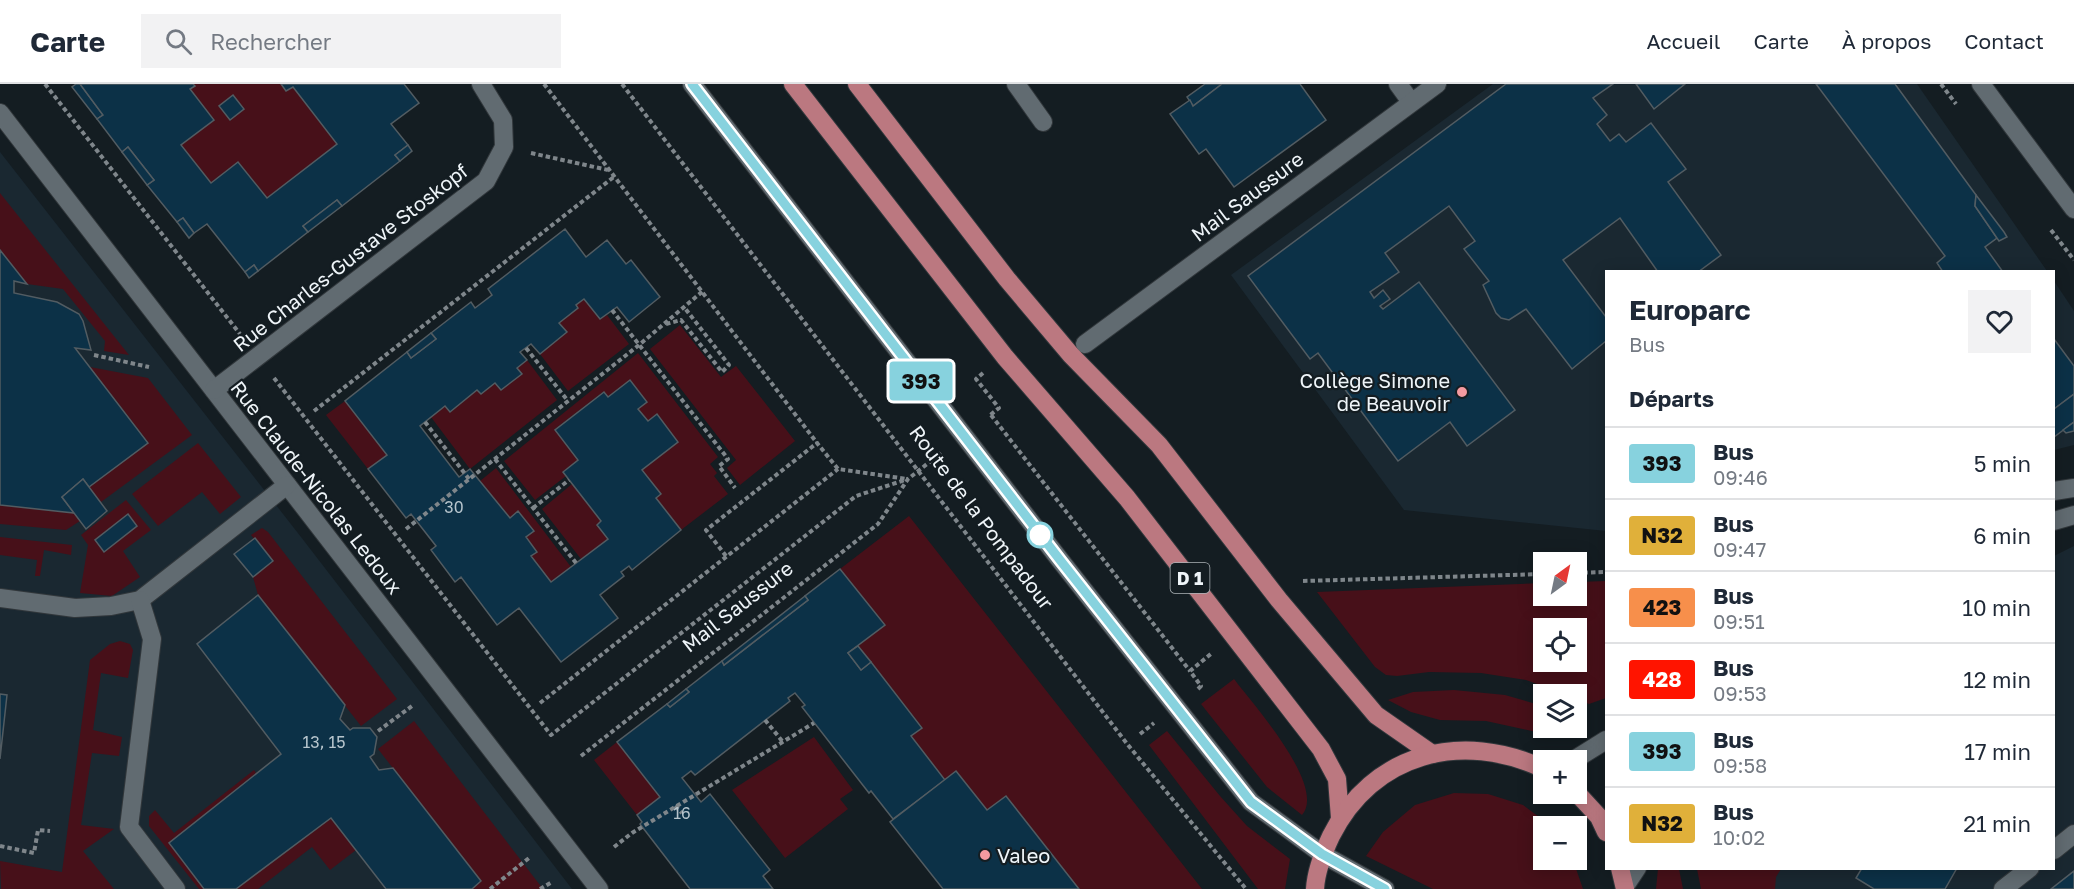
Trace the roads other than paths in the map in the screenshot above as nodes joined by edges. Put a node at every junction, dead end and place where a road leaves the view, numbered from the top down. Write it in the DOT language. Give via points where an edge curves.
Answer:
graph roads {
  1 [pos="481,84"];
  2 [pos="692,84"];
  3 [pos="793,84"];
  4 [pos="857,84"];
  5 [pos="1016,84"];
  6 [pos="1398,84"];
  7 [pos="1437,84"];
  8 [pos="1981,84"];
  9 [pos="1411,102"];
  10 [pos="0,113"];
  11 [pos="1043,122"];
  12 [pos="2074,209"];
  13 [pos="1085,345"];
  14 [pos="214,390"];
  15 [pos="287,484"];
  16 [pos="2074,489"];
  17 [pos="2055,491"];
  18 [pos="2074,514"];
  19 [pos="2055,521"];
  20 [pos="0,598"];
  21 [pos="140,600"];
  22 [pos="1605,741"];
  23 [pos="1587,752"];
  24 [pos="1432,754"];
  25 [pos="1533,764"];
  26 [pos="1587,804"];
  27 [pos="1340,818"];
  28 [pos="1605,830"];
  29 [pos="2074,834"];
  30 [pos="2055,849"];
  31 [pos="1322,854"];
  32 [pos="1635,870"];
  33 [pos="2027,870"];
  34 [pos="1623,881"];
  35 [pos="176,889"];
  36 [pos="599,889"];
  37 [pos="1315,889"];
  38 [pos="1385,889"];
  39 [pos="2003,889"];
  1 -- 14 [label="street, Rue Charles-Gustave Stoskopf" via="503,120 504,147 486,181"];
  2 -- 31 [label="street, Route de la Pompadour" via="1251,802"];
  3 -- 27 [label="main road, D 1" via="1001,352 1126,498 1321,749 1337,779"];
  4 -- 24 [label="main road" via="1007,279 1071,355 1159,445 1279,600 1376,715"];
  5 -- 11 [label="street"];
  6 -- 9 [label="street"];
  7 -- 9 [label="street, Mail Saussure"];
  8 -- 12 [label="street"];
  9 -- 13 [label="street, Mail Saussure"];
  10 -- 14 [label="street, Rue Claude-Nicolas Ledoux"];
  14 -- 15 [label="street, Rue Claude-Nicolas Ledoux"];
  15 -- 21 [label="street"];
  15 -- 36 [label="street, Rue Claude-Nicolas Ledoux"];
  16 -- 17 [label="street"];
  18 -- 19 [label="street"];
  20 -- 21 [label="street" via="75,608"];
  21 -- 35 [label="street" via="152,639 129,827"];
  22 -- 23 [label="street"];
  24 -- 25 [label="main road" via="1485,750"];
  24 -- 27 [label="main road" via="1390,771 1363,792"];
  26 -- 28 [label="main road"];
  27 -- 31 [label="main road"];
  29 -- 30 [label="street"];
  31 -- 37 [label="main road"];
  31 -- 38 [label="street, Route de la Pompadour"];
  32 -- 34 [label="street"];
  33 -- 39 [label="street"];
}
